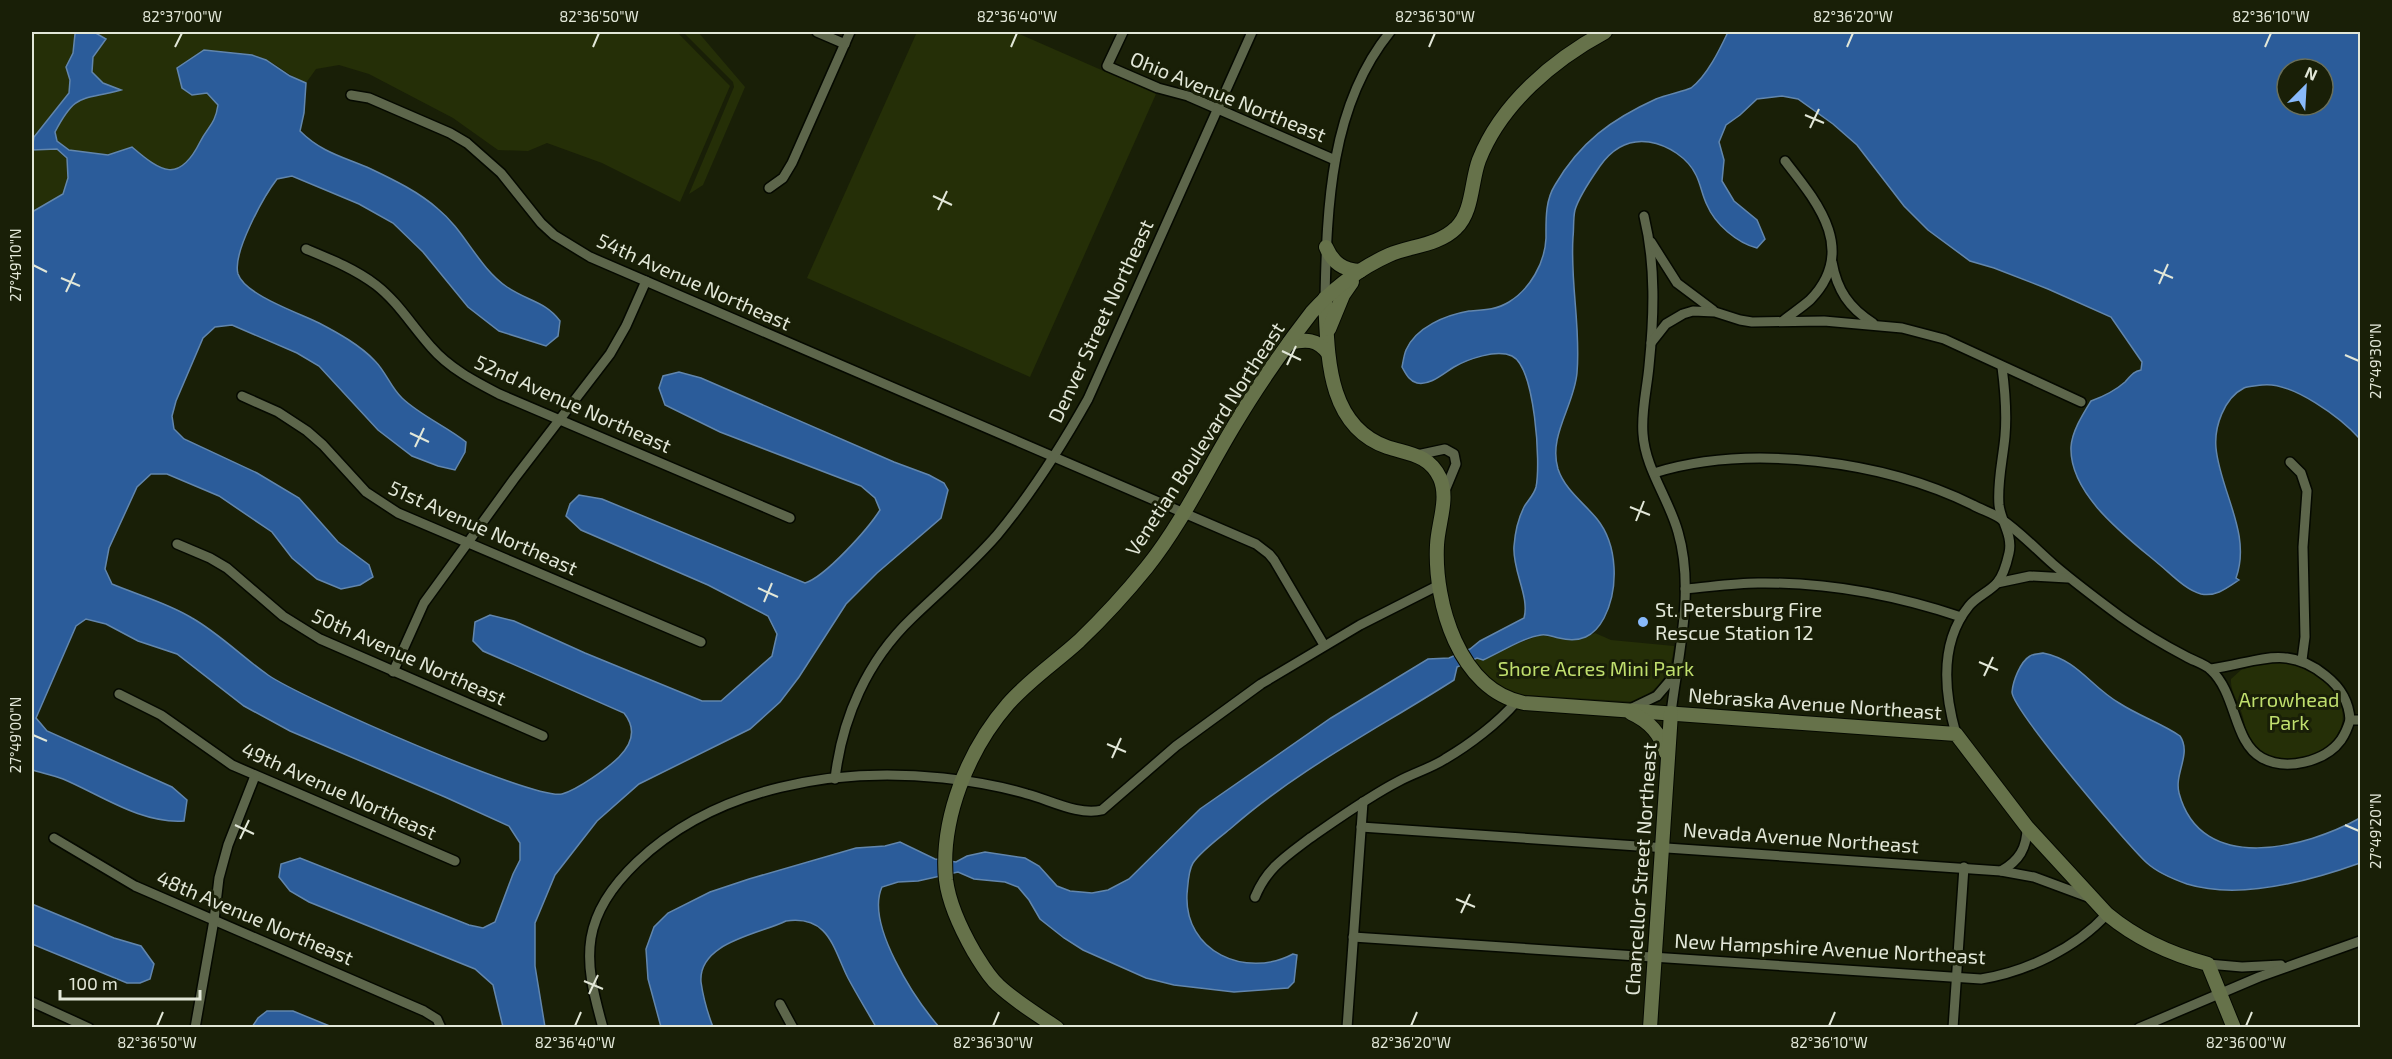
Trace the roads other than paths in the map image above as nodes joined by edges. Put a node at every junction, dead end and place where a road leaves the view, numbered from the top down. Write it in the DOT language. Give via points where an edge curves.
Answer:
graph roads {
  1 [pos="817,32"];
  2 [pos="850,32"];
  3 [pos="1123,32"];
  4 [pos="1252,32"];
  5 [pos="1390,32"];
  6 [pos="1605,32"];
  7 [pos="845,44"];
  8 [pos="351,95"];
  9 [pos="1217,109"];
  10 [pos="1335,160"];
  11 [pos="1785,161"];
  12 [pos="768,188"];
  13 [pos="1644,216"];
  14 [pos="1650,240"];
  15 [pos="1326,247"];
  16 [pos="306,249"];
  17 [pos="1832,260"];
  18 [pos="1360,271"];
  19 [pos="646,281"];
  20 [pos="1325,298"];
  21 [pos="1715,312"];
  22 [pos="1784,320"];
  23 [pos="1877,325"];
  24 [pos="1327,334"];
  25 [pos="1289,343"];
  26 [pos="1651,343"];
  27 [pos="1328,353"];
  28 [pos="2002,367"];
  29 [pos="242,396"];
  30 [pos="2080,402"];
  31 [pos="560,420"];
  32 [pos="1418,455"];
  33 [pos="1056,456"];
  34 [pos="2290,462"];
  35 [pos="1654,473"];
  36 [pos="1444,494"];
  37 [pos="1185,513"];
  38 [pos="790,518"];
  39 [pos="2001,519"];
  40 [pos="467,543"];
  41 [pos="177,544"];
  42 [pos="2069,578"];
  43 [pos="1997,583"];
  44 [pos="1439,585"];
  45 [pos="1685,589"];
  46 [pos="1961,617"];
  47 [pos="701,642"];
  48 [pos="1324,645"];
  49 [pos="2302,660"];
  50 [pos="2211,669"];
  51 [pos="393,672"];
  52 [pos="1676,673"];
  53 [pos="119,694"];
  54 [pos="1516,702"];
  55 [pos="1627,710"];
  56 [pos="1671,713"];
  57 [pos="2350,720"];
  58 [pos="2361,720"];
  59 [pos="1956,734"];
  60 [pos="543,736"];
  61 [pos="1668,759"];
  62 [pos="255,776"];
  63 [pos="835,779"];
  64 [pos="963,780"];
  65 [pos="1363,802"];
  66 [pos="1361,827"];
  67 [pos="2027,827"];
  68 [pos="54,838"];
  69 [pos="1662,847"];
  70 [pos="454,861"];
  71 [pos="1964,867"];
  72 [pos="2001,871"];
  73 [pos="1255,897"];
  74 [pos="2090,898"];
  75 [pos="2107,914"];
  76 [pos="214,920"];
  77 [pos="1353,937"];
  78 [pos="2361,941"];
  79 [pos="1655,957"];
  80 [pos="2295,963"];
  81 [pos="2208,964"];
  82 [pos="1957,978"];
  83 [pos="2220,994"];
  84 [pos="32,1002"];
  85 [pos="780,1004"];
  86 [pos="89,1028"];
  87 [pos="195,1028"];
  88 [pos="441,1028"];
  89 [pos="603,1028"];
  90 [pos="793,1028"];
  91 [pos="1057,1028"];
  92 [pos="1347,1028"];
  93 [pos="1650,1028"];
  94 [pos="1953,1028"];
  95 [pos="2139,1028"];
  96 [pos="2234,1028"];
  1 -- 7 [label="street"];
  2 -- 7 [label="street"];
  3 -- 9 [label="street, Ohio Avenue Northeast" via="1107,66"];
  4 -- 9 [label="street, Denver Street Northeast"];
  5 -- 10 [label="street" via="1354,89"];
  6 -- 18 [label="street, Venetian Boulevard Northeast" via="1545,72 1504,117 1479,161 1467,209 1456,228"];
  7 -- 12 [label="street" via="792,163 783,178"];
  8 -- 19 [label="street, 54th Avenue Northeast" via="369,98 467,143 501,173 554,235 590,257"];
  9 -- 10 [label="street, Ohio Avenue Northeast"];
  9 -- 33 [label="street, Denver Street Northeast" via="1088,399"];
  10 -- 15 [label="street"];
  11 -- 17 [label="street" via="1822,210 1831,231"];
  13 -- 14 [label="street"];
  14 -- 21 [label="street" via="1677,283"];
  14 -- 26 [label="street"];
  15 -- 18 [label="street" via="1338,265"];
  15 -- 20 [label="street"];
  16 -- 31 [label="street, 52nd Avenue Northeast" via="375,285 459,372"];
  17 -- 22 [label="street" via="1811,299"];
  17 -- 23 [label="street" via="1844,297"];
  18 -- 20 [label="street, Venetian Boulevard Northeast"];
  18 -- 24 [label="street" via="1343,295"];
  19 -- 31 [label="street" via="614,348"];
  19 -- 33 [label="street, 54th Avenue Northeast"];
  20 -- 24 [label="street"];
  20 -- 25 [label="street, Venetian Boulevard Northeast"];
  21 -- 22 [label="street" via="1746,321"];
  21 -- 26 [label="street" via="1683,314 1666,324"];
  22 -- 23 [label="street"];
  23 -- 28 [label="street" via="1944,339"];
  24 -- 27 [label="street"];
  25 -- 27 [label="street" via="1309,340"];
  25 -- 37 [label="street, Venetian Boulevard Northeast" via="1236,423"];
  26 -- 35 [label="street" via="1643,436"];
  27 -- 32 [label="street" via="1334,388 1350,419 1377,442"];
  28 -- 30 [label="street"];
  28 -- 39 [label="street" via="2006,408 1999,493"];
  29 -- 40 [label="street, 51st Avenue Northeast" via="307,431 378,502"];
  31 -- 38 [label="street, 52nd Avenue Northeast"];
  31 -- 40 [label="street"];
  32 -- 36 [label="street" via="1435,469"];
  32 -- 36 [label="street" via="1441,449 1454,454 1456,464"];
  33 -- 37 [label="street, 54th Avenue Northeast"];
  33 -- 63 [label="street, Denver Street Northeast" via="996,536 910,619 881,653 848,718"];
  34 -- 49 [label="street" via="2301,473 2307,491"];
  35 -- 39 [label="street" via="1693,464 1746,459 1836,464 1902,477 1951,494"];
  35 -- 45 [label="street" via="1678,532"];
  36 -- 44 [label="street" via="1437,544"];
  37 -- 48 [label="street, 54th Avenue Northeast" via="1269,554"];
  37 -- 64 [label="street, Venetian Boulevard Northeast" via="1148,566 1108,611 1009,703 986,734"];
  39 -- 42 [label="street"];
  39 -- 43 [label="street" via="2010,540"];
  40 -- 47 [label="street, 51st Avenue Northeast"];
  40 -- 51 [label="street" via="424,603"];
  41 -- 51 [label="street, 50th Avenue Northeast" via="227,568 301,628"];
  42 -- 43 [label="street" via="2030,576"];
  42 -- 50 [label="street" via="2124,619"];
  43 -- 46 [label="street"];
  44 -- 48 [label="street"];
  44 -- 54 [label="street" via="1445,614 1468,662 1484,684"];
  45 -- 46 [label="street" via="1756,583 1821,585 1886,596"];
  45 -- 52 [label="street"];
  46 -- 59 [label="street" via="1946,665 1947,694"];
  48 -- 64 [label="street" via="1220,713 1102,810 1086,811"];
  49 -- 50 [label="street" via="2265,657"];
  49 -- 57 [label="street" via="2338,688"];
  50 -- 57 [label="street" via="2233,705 2245,742 2270,762 2292,764 2320,756 2340,741"];
  51 -- 60 [label="street, 50th Avenue Northeast"];
  52 -- 55 [label="street" via="1657,696"];
  52 -- 56 [label="street"];
  53 -- 62 [label="street, 49th Avenue Northeast" via="161,715 232,765"];
  54 -- 55 [label="street, Nebraska Avenue Northeast"];
  54 -- 65 [label="street" via="1502,718 1456,753"];
  55 -- 56 [label="street, Nebraska Avenue Northeast"];
  55 -- 61 [label="street" via="1656,732"];
  56 -- 59 [label="street, Nebraska Avenue Northeast"];
  56 -- 61 [label="street, Chancellor Street Northeast"];
  57 -- 58 [label="street"];
  59 -- 67 [label="street"];
  61 -- 69 [label="street, Chancellor Street Northeast"];
  62 -- 70 [label="street, 49th Avenue Northeast"];
  62 -- 76 [label="street" via="228,845"];
  63 -- 64 [label="street" via="892,775"];
  63 -- 89 [label="street" via="755,794 711,810 670,834 625,874 602,907 591,938 589,966"];
  64 -- 91 [label="street, Venetian Boulevard Northeast" via="951,822 946,881 967,940 997,984"];
  65 -- 66 [label="street"];
  65 -- 73 [label="street" via="1272,867"];
  66 -- 69 [label="street, Nevada Avenue Northeast"];
  66 -- 77 [label="street"];
  67 -- 72 [label="street" via="2022,852"];
  67 -- 74 [label="street"];
  68 -- 76 [label="street, 48th Avenue Northeast" via="135,886"];
  69 -- 71 [label="street, Nevada Avenue Northeast"];
  69 -- 79 [label="street, Chancellor Street Northeast"];
  71 -- 72 [label="street, Nevada Avenue Northeast"];
  71 -- 82 [label="street"];
  72 -- 74 [label="street, Nevada Avenue Northeast" via="2034,877"];
  74 -- 75 [label="street"];
  75 -- 81 [label="street" via="2157,947"];
  75 -- 82 [label="street, New Hampshire Avenue Northeast" via="2086,933 2041,960 1997,976"];
  76 -- 87 [label="street"];
  76 -- 88 [label="street, 48th Avenue Northeast" via="424,1011 437,1019"];
  77 -- 79 [label="street, New Hampshire Avenue Northeast"];
  77 -- 92 [label="street"];
  78 -- 80 [label="street"];
  79 -- 82 [label="street, New Hampshire Avenue Northeast"];
  79 -- 93 [label="street, Chancellor Street Northeast"];
  80 -- 81 [label="street" via="2242,967"];
  80 -- 83 [label="street"];
  81 -- 83 [label="street"];
  82 -- 94 [label="street"];
  83 -- 95 [label="street"];
  83 -- 96 [label="street"];
  84 -- 86 [label="street"];
  85 -- 90 [label="street"];
}
